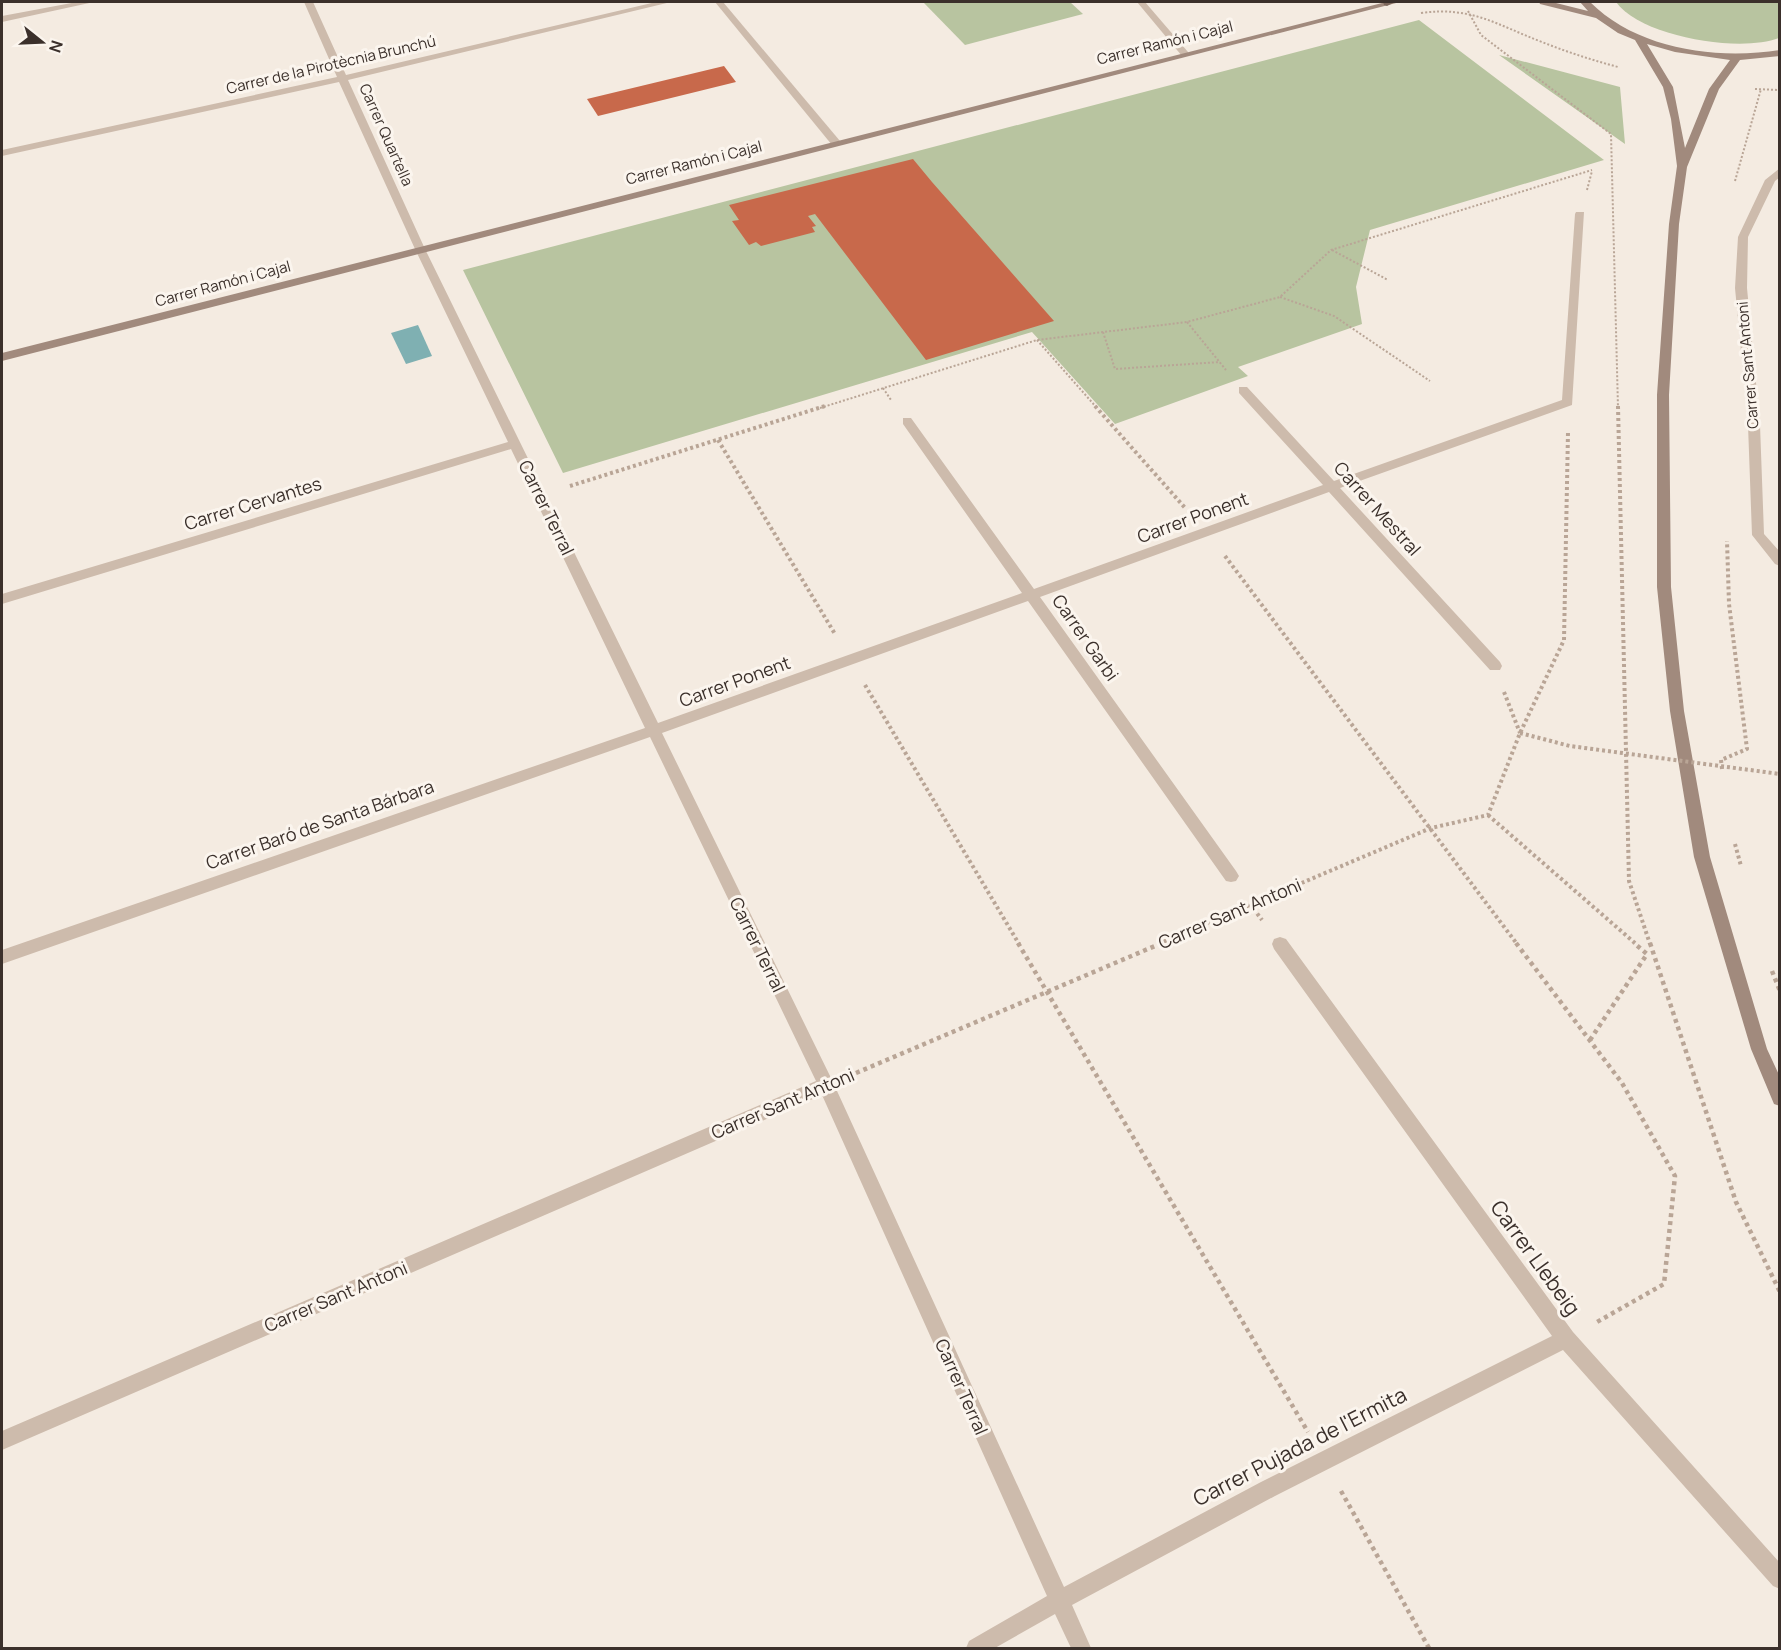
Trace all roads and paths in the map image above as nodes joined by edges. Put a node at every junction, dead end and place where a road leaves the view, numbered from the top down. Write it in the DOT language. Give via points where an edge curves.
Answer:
graph roads {
  1 [pos="89,2"];
  2 [pos="308,2"];
  3 [pos="666,2"];
  4 [pos="719,2"];
  5 [pos="1141,2"];
  6 [pos="1391,2"];
  7 [pos="1544,2"];
  8 [pos="1585,2"];
  9 [pos="1468,11"];
  10 [pos="1601,17"];
  11 [pos="2,19"];
  12 [pos="1638,37"];
  13 [pos="1779,53"];
  14 [pos="1185,54"];
  15 [pos="1737,57"];
  16 [pos="344,78"];
  17 [pos="1755,89"];
  18 [pos="1779,90"];
  19 [pos="836,143"];
  20 [pos="2,153"];
  21 [pos="1682,167"];
  22 [pos="1592,170"];
  23 [pos="1779,171"];
  24 [pos="1580,214"];
  25 [pos="420,249"];
  26 [pos="1331,250"];
  27 [pos="1388,280"];
  28 [pos="1280,297"];
  29 [pos="1187,322"];
  30 [pos="1103,332"];
  31 [pos="1037,340"];
  32 [pos="2,357"];
  33 [pos="1220,362"];
  34 [pos="1430,381"];
  35 [pos="1243,390"];
  36 [pos="1569,402"];
  37 [pos="907,421"];
  38 [pos="718,440"];
  39 [pos="515,444"];
  40 [pos="1333,486"];
  41 [pos="541,495"];
  42 [pos="1206,532"];
  43 [pos="1779,561"];
  44 [pos="1032,594"];
  45 [pos="2,599"];
  46 [pos="850,660"];
  47 [pos="1495,666"];
  48 [pos="652,731"];
  49 [pos="1520,733"];
  50 [pos="1779,774"];
  51 [pos="1488,815"];
  52 [pos="1431,828"];
  53 [pos="1231,876"];
  54 [pos="1251,905"];
  55 [pos="1280,944"];
  56 [pos="2,957"];
  57 [pos="1045,992"];
  58 [pos="1590,1040"];
  59 [pos="826,1085"];
  60 [pos="1779,1098"];
  61 [pos="1779,1292"];
  62 [pos="1566,1339"];
  63 [pos="2,1441"];
  64 [pos="1324,1460"];
  65 [pos="1779,1579"];
  66 [pos="1058,1601"];
  67 [pos="976,1648"];
  68 [pos="1081,1648"];
  69 [pos="1429,1648"];
  1 -- 11 [label="street"];
  2 -- 16 [label="street, Carrer Quartella"];
  3 -- 16 [label="street, Carrer de la Pirotècnia Brunchú"];
  4 -- 19 [label="street"];
  5 -- 14 [label="street"];
  6 -- 14 [label="main road, Carrer Ramón i Cajal"];
  7 -- 10 [label="main road"];
  8 -- 10 [label="main road"];
  9 -- 61 [label="path" via="1481,34 1611,134 1629,881 1736,1202"];
  10 -- 12 [label="main road"];
  12 -- 15 [label="main road" via="1669,48"];
  12 -- 21 [label="main road" via="1668,87"];
  13 -- 15 [label="main road"];
  14 -- 19 [label="main road, Carrer Ramón i Cajal"];
  15 -- 21 [label="main road" via="1714,89"];
  16 -- 20 [label="street, Carrer de la Pirotècnia Brunchú"];
  16 -- 25 [label="street, Carrer Quartella"];
  17 -- 18 [label="path"];
  19 -- 25 [label="main road, Carrer Ramón i Cajal"];
  21 -- 60 [label="main road" via="1674,224 1664,395 1664,587 1675,700 1702,857 1759,1049"];
  22 -- 26 [label="path"];
  23 -- 43 [label="street, Carrer Sant Antoni" via="1770,180 1743,237 1741,288 1754,425 1758,535"];
  24 -- 36 [label="street"];
  25 -- 32 [label="main road, Carrer Ramón i Cajal"];
  25 -- 39 [label="street, Carrer Terral"];
  26 -- 27 [label="path"];
  26 -- 28 [label="path"];
  28 -- 29 [label="path"];
  28 -- 34 [label="path" via="1334,316"];
  29 -- 30 [label="path"];
  29 -- 33 [label="path"];
  30 -- 31 [label="path"];
  30 -- 33 [label="path" via="1115,369"];
  31 -- 38 [label="path"];
  31 -- 42 [label="path"];
  33 -- 35 [label="path"];
  35 -- 40 [label="street, Carrer Mestral"];
  36 -- 40 [label="street, Carrer Ponent"];
  36 -- 49 [label="path" via="1564,640"];
  37 -- 44 [label="street, Carrer Garbi"];
  38 -- 41 [label="path"];
  38 -- 46 [label="path"];
  39 -- 41 [label="street, Carrer Terral"];
  39 -- 45 [label="street, Carrer Cervantes"];
  40 -- 42 [label="street, Carrer Ponent"];
  40 -- 47 [label="street, Carrer Mestral"];
  41 -- 48 [label="street, Carrer Terral"];
  42 -- 44 [label="street, Carrer Ponent"];
  42 -- 52 [label="path"];
  44 -- 46 [label="street, Carrer Ponent"];
  44 -- 53 [label="street, Carrer Garbi"];
  46 -- 48 [label="street, Carrer Ponent"];
  46 -- 57 [label="path"];
  47 -- 49 [label="path"];
  48 -- 56 [label="street, Carrer Baró de Santa Bárbara"];
  48 -- 59 [label="street, Carrer Terral"];
  49 -- 50 [label="path, bridge" via="1570,746"];
  49 -- 51 [label="path"];
  51 -- 52 [label="path, Carrer Sant Antoni"];
  51 -- 58 [label="path" via="1647,954"];
  52 -- 54 [label="path, Carrer Sant Antoni"];
  52 -- 58 [label="path"];
  53 -- 54 [label="path"];
  54 -- 55 [label="path"];
  54 -- 57 [label="path, Carrer Sant Antoni"];
  55 -- 62 [label="street, Carrer Llebeig"];
  57 -- 59 [label="path, Carrer Sant Antoni"];
  57 -- 64 [label="path"];
  58 -- 62 [label="path" via="1622,1083 1675,1176 1664,1284"];
  59 -- 63 [label="street, Carrer Sant Antoni"];
  59 -- 66 [label="street, Carrer Terral"];
  62 -- 64 [label="street, Carrer Pujada de l'Ermita"];
  62 -- 65 [label="street, Carrer Llebeig"];
  64 -- 66 [label="street, Carrer Pujada de l'Ermita"];
  64 -- 69 [label="path"];
  66 -- 67 [label="street, Carrer Pujada de l'Ermita"];
  66 -- 68 [label="street, Carrer Terral"];
}
